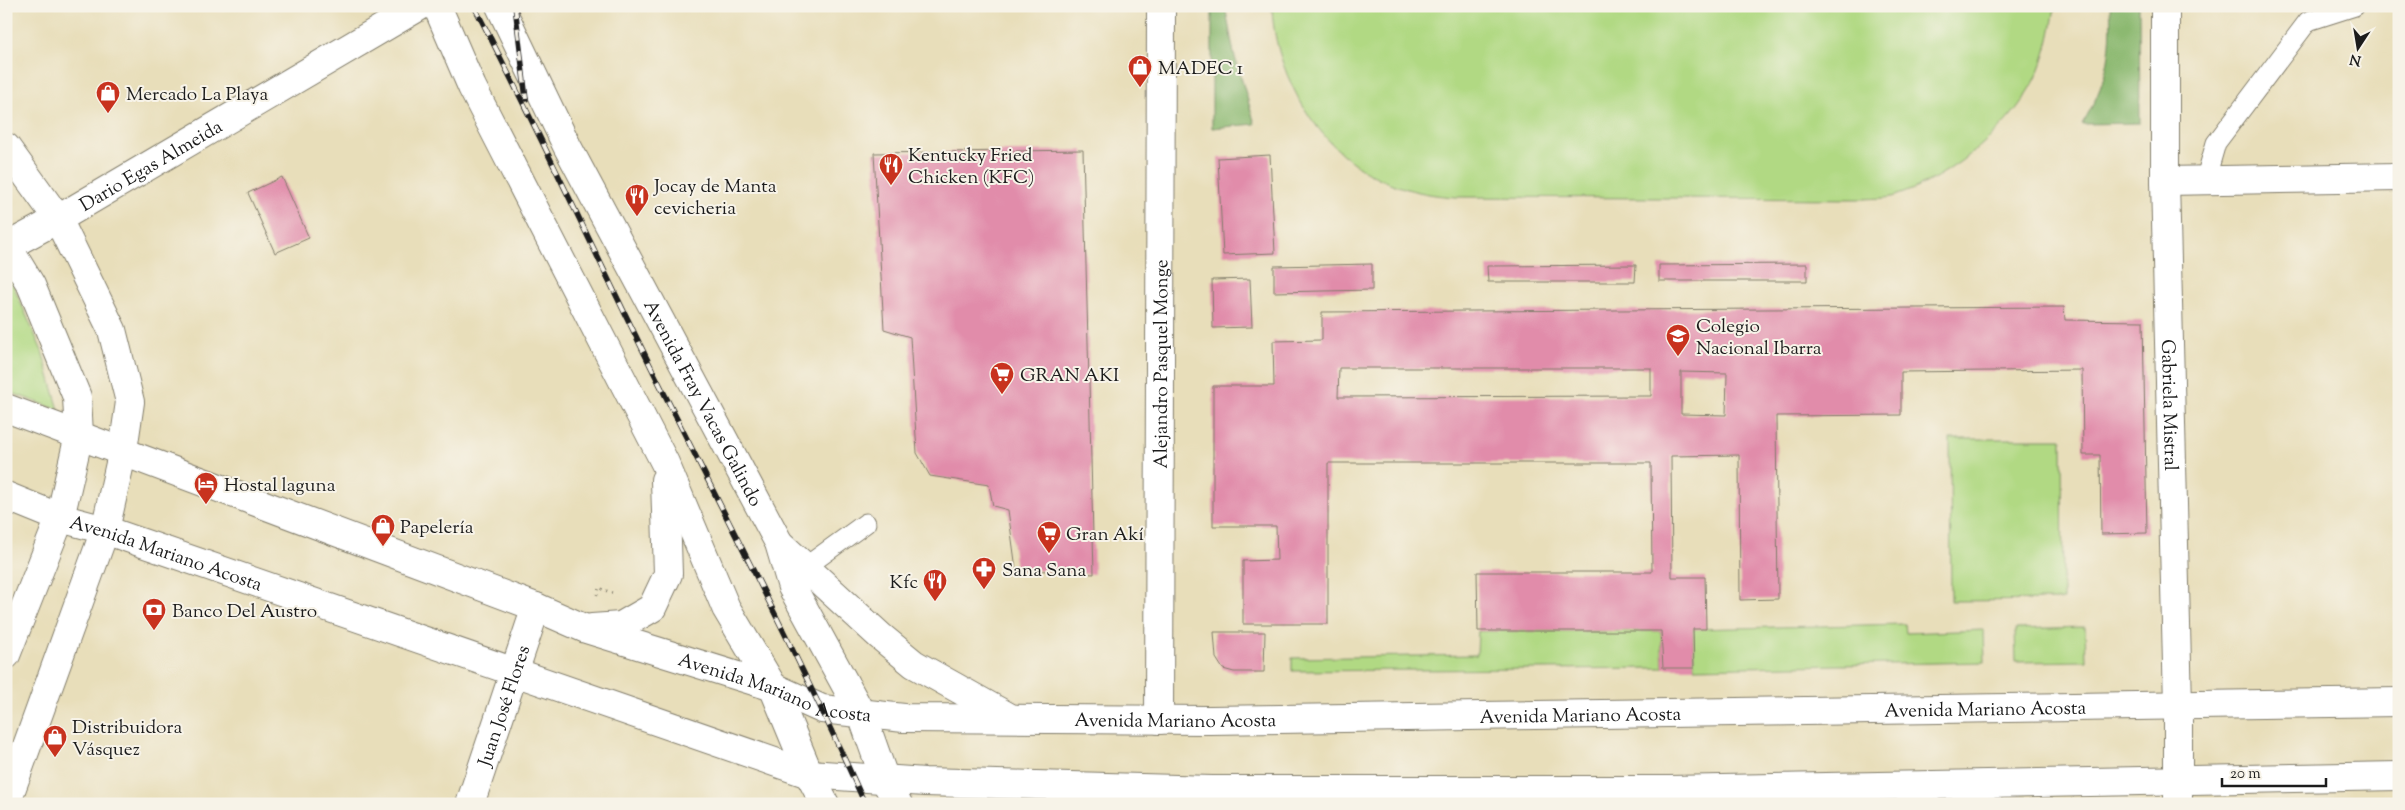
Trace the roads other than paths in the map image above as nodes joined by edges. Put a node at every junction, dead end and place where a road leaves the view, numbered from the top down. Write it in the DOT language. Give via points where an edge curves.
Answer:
graph roads {
  1 [pos="420,6"];
  2 [pos="437,6"];
  3 [pos="500,6"];
  4 [pos="1161,6"];
  5 [pos="2165,6"];
  6 [pos="2355,6"];
  7 [pos="6,147"];
  8 [pos="2399,177"];
  9 [pos="2164,181"];
  10 [pos="2205,181"];
  11 [pos="58,219"];
  12 [pos="7,245"];
  13 [pos="6,408"];
  14 [pos="79,435"];
  15 [pos="123,450"];
  16 [pos="665,463"];
  17 [pos="6,496"];
  18 [pos="60,518"];
  19 [pos="866,523"];
  20 [pos="105,530"];
  21 [pos="779,543"];
  22 [pos="804,568"];
  23 [pos="536,607"];
  24 [pos="586,628"];
  25 [pos="6,655"];
  26 [pos="513,670"];
  27 [pos="773,687"];
  28 [pos="2399,702"];
  29 [pos="2178,704"];
  30 [pos="862,715"];
  31 [pos="1008,717"];
  32 [pos="1159,720"];
  33 [pos="809,774"];
  34 [pos="2399,776"];
  35 [pos="1212,790"];
  36 [pos="2179,791"];
  37 [pos="892,792"];
  38 [pos="6,804"];
  39 [pos="470,804"];
  40 [pos="825,804"];
  41 [pos="1185,804"];
  1 -- 11 [label="main road, Dario Egas Almeida"];
  2 -- 16 [label="main road" via="472,87"];
  3 -- 21 [label="main road, Avenida Fray Vacas Galindo" via="567,146"];
  4 -- 32 [label="main road, Alejandro Pasquel Monge"];
  5 -- 9 [label="main road, Gabriela Mistral"];
  6 -- 10 [label="lane" via="2308,21 2216,143"];
  7 -- 11 [label="main road"];
  8 -- 10 [label="main road"];
  9 -- 10 [label="main road"];
  9 -- 29 [label="main road, Gabriela Mistral"];
  11 -- 12 [label="main road, Dario Egas Almeida"];
  11 -- 15 [label="main road" via="112,330 130,402"];
  12 -- 14 [label="main road" via="31,285 77,397"];
  13 -- 14 [label="main road, Avenida Mariano Acosta"];
  14 -- 15 [label="main road, Avenida Mariano Acosta"];
  14 -- 18 [label="main road"];
  15 -- 20 [label="main road"];
  15 -- 23 [label="main road, Avenida Mariano Acosta"];
  16 -- 24 [label="main road" via="668,574 652,608 620,626"];
  16 -- 27 [label="main road" via="726,608"];
  17 -- 18 [label="main road, Avenida Mariano Acosta"];
  18 -- 20 [label="main road, Avenida Mariano Acosta"];
  18 -- 25 [label="main road"];
  19 -- 22 [label="lane"];
  20 -- 26 [label="main road, Avenida Mariano Acosta"];
  20 -- 38 [label="main road"];
  21 -- 22 [label="main road"];
  21 -- 30 [label="main road, Avenida Fray Vacas Galindo" via="792,587"];
  22 -- 31 [label="main road" via="914,664"];
  23 -- 24 [label="main road, Avenida Mariano Acosta"];
  23 -- 26 [label="main road, Juan José Flores"];
  24 -- 27 [label="main road, Avenida Mariano Acosta"];
  26 -- 33 [label="main road, Avenida Mariano Acosta"];
  26 -- 39 [label="main road, Juan José Flores"];
  27 -- 30 [label="main road, Avenida Mariano Acosta" via="822,708"];
  27 -- 33 [label="main road"];
  28 -- 29 [label="main road, Avenida Mariano Acosta"];
  29 -- 32 [label="main road, Avenida Mariano Acosta"];
  29 -- 36 [label="main road, Gabriela Mistral"];
  30 -- 31 [label="main road, Avenida Mariano Acosta"];
  30 -- 37 [label="main road, Avenida Fray Vacas Galindo"];
  31 -- 32 [label="main road, Avenida Mariano Acosta"];
  33 -- 37 [label="main road, Avenida Mariano Acosta"];
  33 -- 40 [label="main road"];
  34 -- 36 [label="main road, Avenida Mariano Acosta"];
  35 -- 36 [label="main road, Avenida Mariano Acosta"];
  35 -- 37 [label="main road, Avenida Mariano Acosta"];
  35 -- 41 [label="main road"];
}
